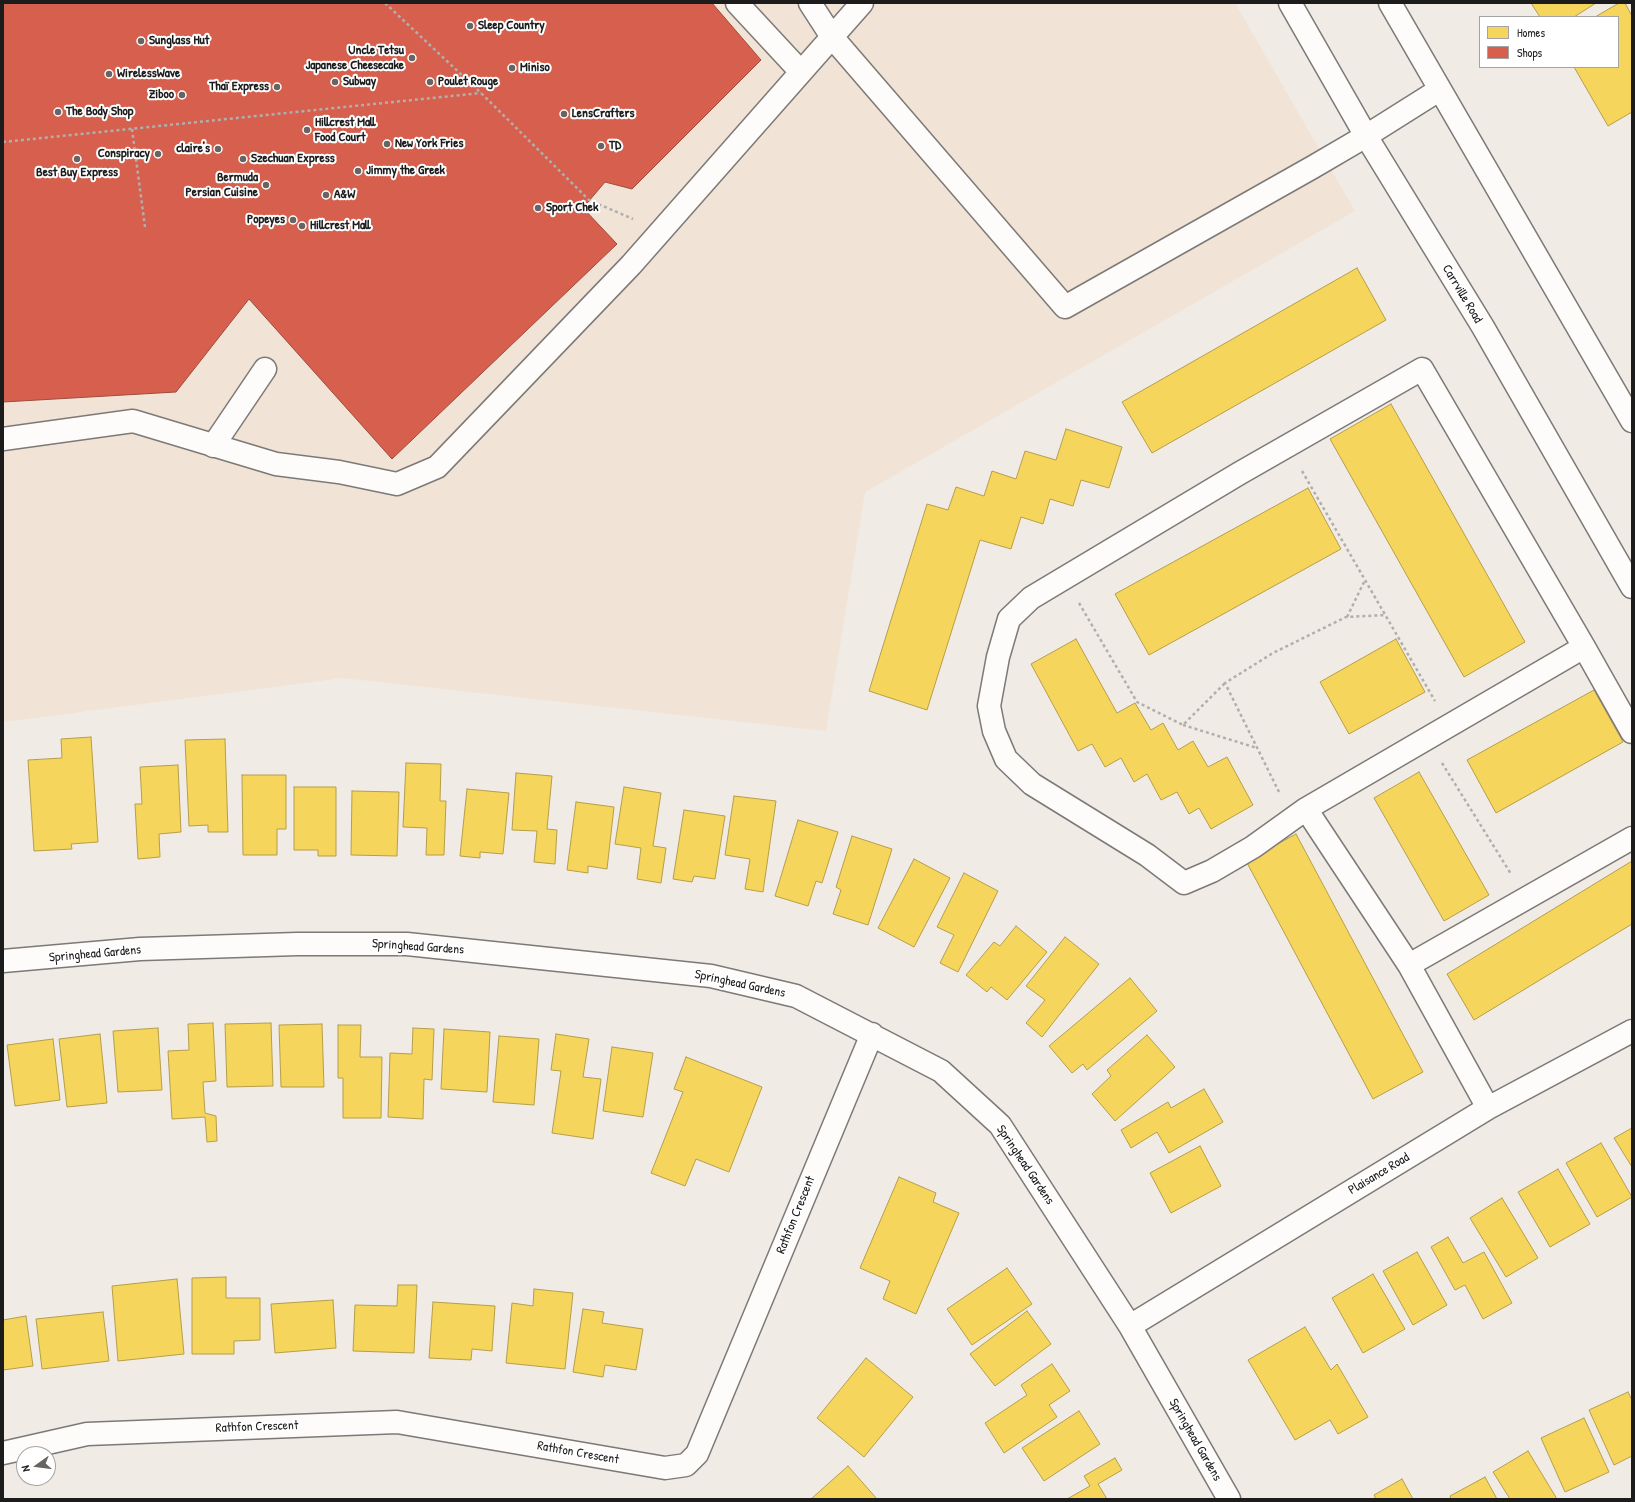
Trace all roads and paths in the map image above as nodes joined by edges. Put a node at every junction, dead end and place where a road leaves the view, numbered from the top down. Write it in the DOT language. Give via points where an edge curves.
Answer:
graph roads {
  1 [pos="385,3"];
  2 [pos="737,3"];
  3 [pos="810,3"];
  4 [pos="862,3"];
  5 [pos="1290,3"];
  6 [pos="1390,3"];
  7 [pos="832,37"];
  8 [pos="801,72"];
  9 [pos="1439,90"];
  10 [pos="481,93"];
  11 [pos="132,129"];
  12 [pos="1366,136"];
  13 [pos="3,142"];
  14 [pos="145,227"];
  15 [pos="661,231"];
  16 [pos="265,369"];
  17 [pos="1632,422"];
  18 [pos="3,439"];
  19 [pos="213,446"];
  20 [pos="1288,446"];
  21 [pos="1064,578"];
  22 [pos="1365,580"];
  23 [pos="1632,587"];
  24 [pos="1386,615"];
  25 [pos="1346,617"];
  26 [pos="1584,647"];
  27 [pos="1225,683"];
  28 [pos="1183,725"];
  29 [pos="1449,726"];
  30 [pos="1632,732"];
  31 [pos="1427,739"];
  32 [pos="1258,748"];
  33 [pos="1299,814"];
  34 [pos="1632,838"];
  35 [pos="1526,898"];
  36 [pos="3,962"];
  37 [pos="1409,966"];
  38 [pos="1632,1031"];
  39 [pos="872,1034"];
  40 [pos="1488,1108"];
  41 [pos="1130,1326"];
  42 [pos="3,1453"];
  43 [pos="1229,1499"];
  1 -- 10 [label="path"];
  2 -- 8 [label="street"];
  3 -- 7 [label="street"];
  4 -- 7 [label="street"];
  5 -- 12 [label="street, Carrville Road"];
  6 -- 9 [label="street"];
  7 -- 8 [label="street"];
  7 -- 12 [label="street" via="1065,306"];
  8 -- 15 [label="street"];
  9 -- 12 [label="street"];
  9 -- 17 [label="street"];
  10 -- 11 [label="path"];
  10 -- 15 [label="path" via="590,200"];
  11 -- 13 [label="path"];
  11 -- 14 [label="path"];
  12 -- 23 [label="street, Carrville Road" via="1482,327"];
  15 -- 19 [label="street" via="437,467 397,484 339,472 276,464"];
  16 -- 19 [label="street"];
  18 -- 19 [label="street" via="133,421"];
  20 -- 21 [label="street"];
  20 -- 22 [label="path"];
  20 -- 26 [label="street" via="1422,369"];
  21 -- 28 [label="path" via="1137,702"];
  21 -- 33 [label="street" via="1031,598 1009,619 998,657 989,706 994,731 1006,759 1032,784 1147,856 1184,883 1212,871 1253,847"];
  22 -- 24 [label="path"];
  22 -- 25 [label="path"];
  24 -- 25 [label="path"];
  24 -- 29 [label="path"];
  25 -- 27 [label="path" via="1272,653"];
  26 -- 29 [label="street"];
  26 -- 30 [label="street"];
  27 -- 28 [label="path"];
  27 -- 32 [label="path"];
  28 -- 32 [label="path"];
  29 -- 31 [label="street"];
  31 -- 33 [label="street"];
  31 -- 35 [label="path"];
  32 -- 33 [label="path"];
  33 -- 37 [label="street"];
  34 -- 35 [label="street"];
  35 -- 37 [label="street"];
  36 -- 39 [label="street, Springhead Gardens" via="140,949 297,944 407,944 711,976 796,996"];
  37 -- 40 [label="street"];
  38 -- 40 [label="street, Plaisance Road"];
  39 -- 41 [label="street, Springhead Gardens" via="941,1071 1000,1125"];
  39 -- 42 [label="street, Rathfon Crescent" via="697,1454 686,1465 664,1468 397,1422 87,1434"];
  40 -- 41 [label="street, Plaisance Road"];
  41 -- 43 [label="street, Springhead Gardens"];
}
